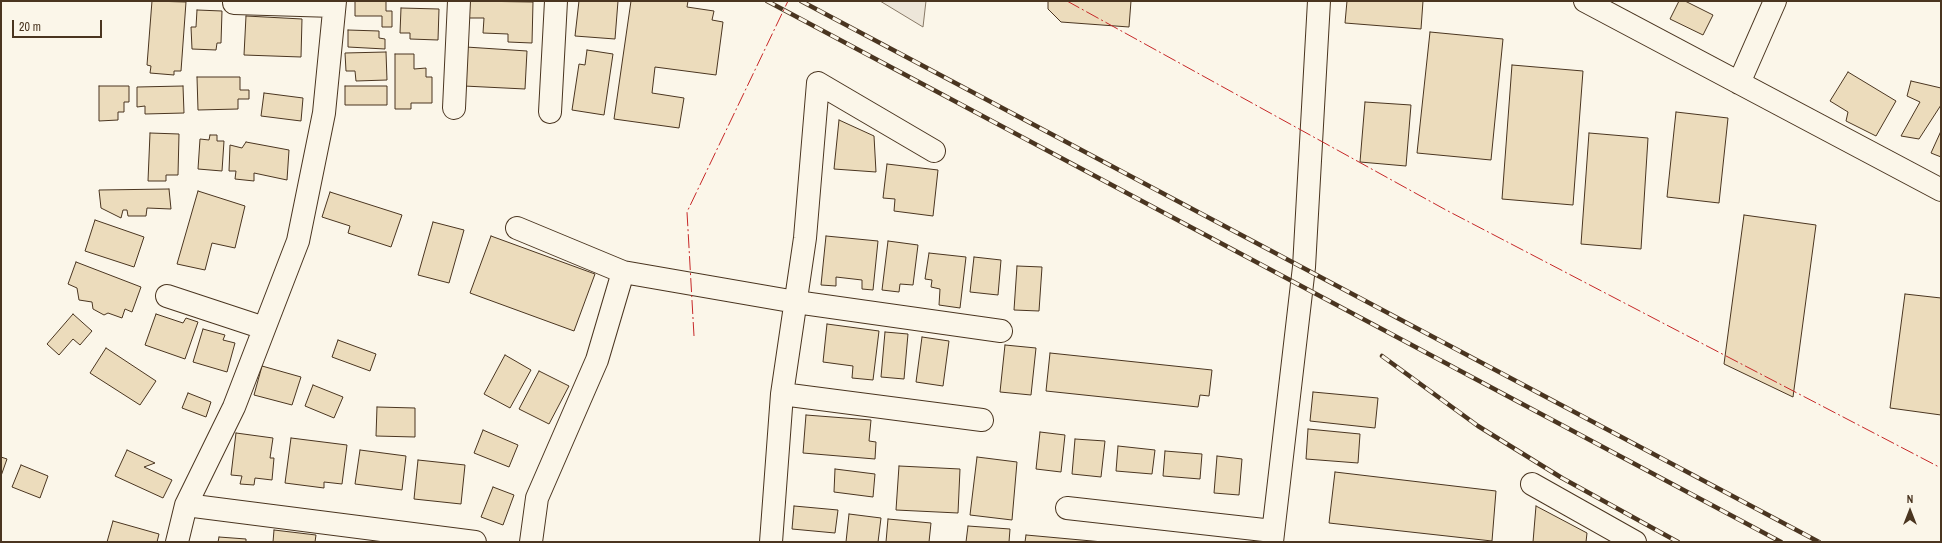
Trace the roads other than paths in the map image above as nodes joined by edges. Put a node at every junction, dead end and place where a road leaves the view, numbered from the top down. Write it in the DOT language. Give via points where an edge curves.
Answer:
graph roads {
  1 [pos="234,1"];
  2 [pos="459,1"];
  3 [pos="556,1"];
  4 [pos="1319,1"];
  5 [pos="1584,1"];
  6 [pos="1775,1"];
  7 [pos="335,3"];
  8 [pos="1739,83"];
  9 [pos="454,108"];
  10 [pos="550,112"];
  11 [pos="934,150"];
  12 [pos="1941,190"];
  13 [pos="517,228"];
  14 [pos="623,272"];
  15 [pos="167,296"];
  16 [pos="796,302"];
  17 [pos="264,328"];
  18 [pos="1001,331"];
  19 [pos="782,394"];
  20 [pos="982,420"];
  21 [pos="1532,484"];
  22 [pos="186,505"];
  23 [pos="1067,508"];
  24 [pos="1273,536"];
  25 [pos="177,542"];
  26 [pos="473,542"];
  27 [pos="531,542"];
  28 [pos="771,542"];
  29 [pos="1635,542"];
  1 -- 7 [label="street"];
  2 -- 9 [label="street"];
  3 -- 10 [label="street"];
  4 -- 24 [label="street" via="1304,267"];
  5 -- 8 [label="street"];
  6 -- 8 [label="street"];
  7 -- 17 [label="street" via="324,113 298,241"];
  8 -- 12 [label="street"];
  11 -- 16 [label="street" via="818,83 805,238"];
  13 -- 14 [label="street"];
  14 -- 16 [label="street"];
  14 -- 27 [label="street" via="597,360 537,498"];
  15 -- 17 [label="street"];
  16 -- 18 [label="street"];
  16 -- 19 [label="street"];
  17 -- 22 [label="street" via="234,407"];
  19 -- 20 [label="street"];
  19 -- 28 [label="street"];
  21 -- 29 [label="street"];
  22 -- 25 [label="street"];
  22 -- 26 [label="street"];
  23 -- 24 [label="street"];
}
